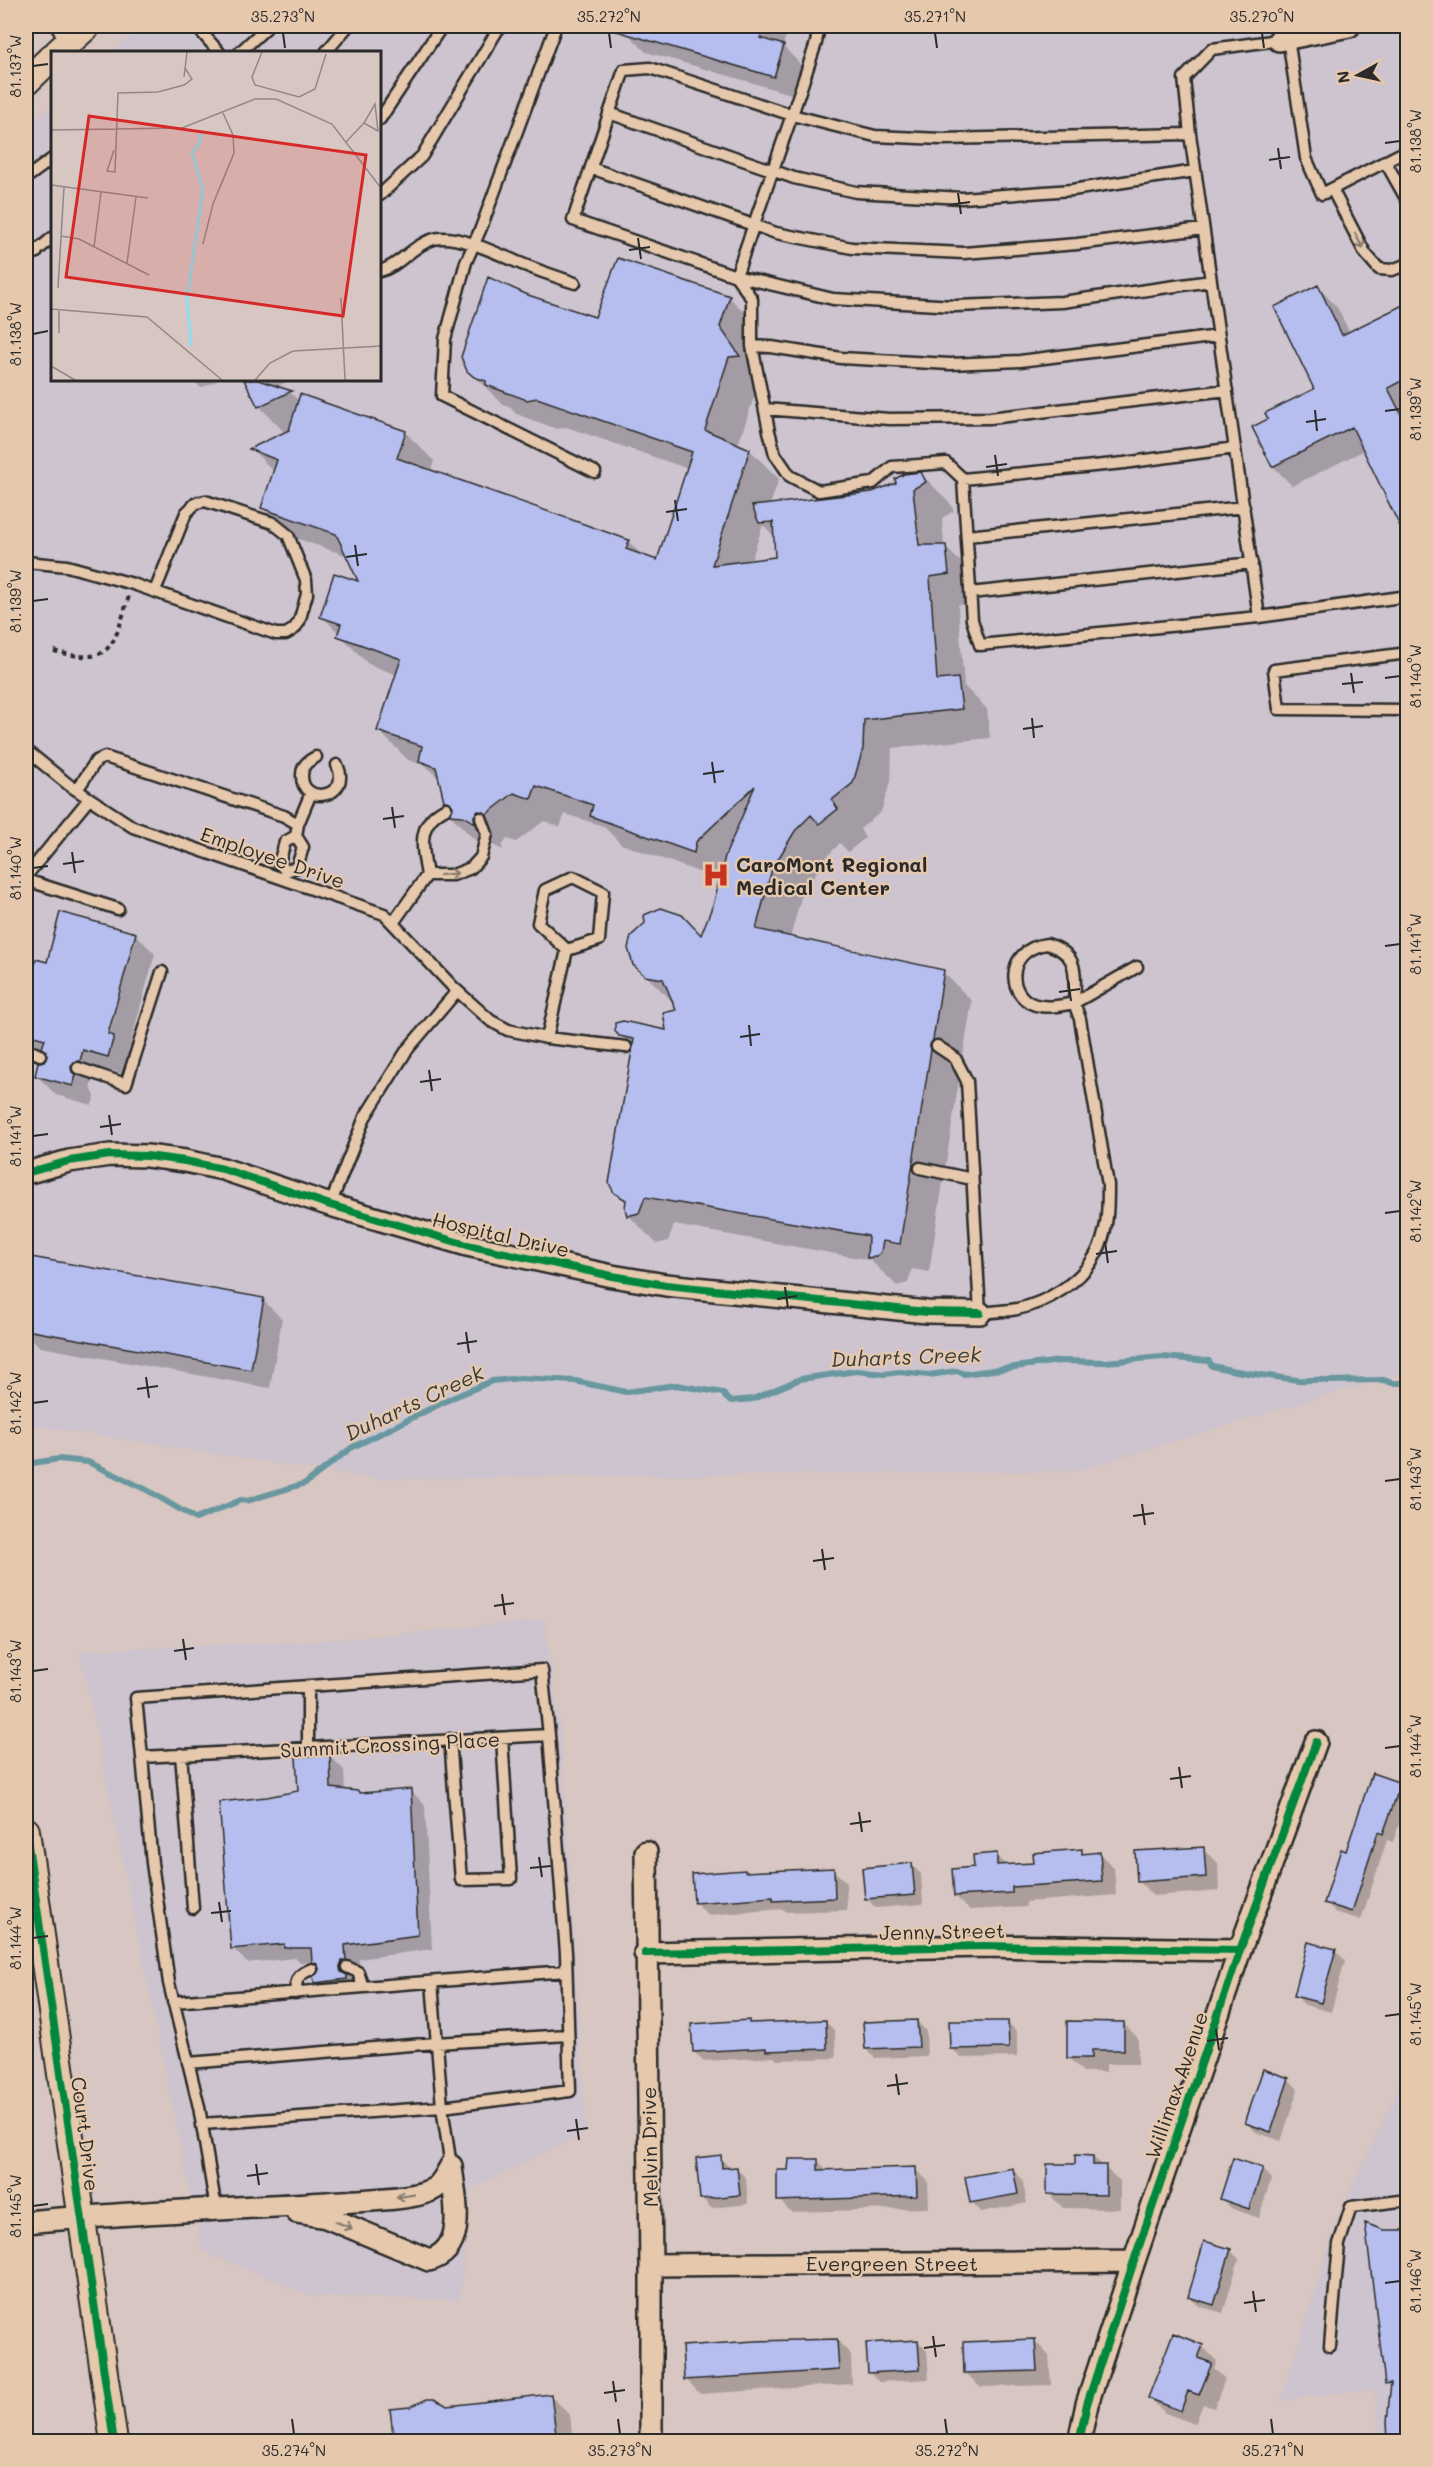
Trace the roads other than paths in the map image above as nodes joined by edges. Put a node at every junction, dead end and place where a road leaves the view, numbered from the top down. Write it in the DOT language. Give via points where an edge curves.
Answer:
graph roads {
  1 [pos="87,26"];
  2 [pos="196,26"];
  3 [pos="264,26"];
  4 [pos="348,26"];
  5 [pos="442,26"];
  6 [pos="500,26"];
  7 [pos="556,26"];
  8 [pos="819,26"];
  9 [pos="1349,26"];
  10 [pos="1283,39"];
  11 [pos="58,45"];
  12 [pos="218,51"];
  13 [pos="241,51"];
  14 [pos="327,51"];
  15 [pos="51,53"];
  16 [pos="26,82"];
  17 [pos="609,113"];
  18 [pos="792,115"];
  19 [pos="381,118"];
  20 [pos="1190,134"];
  21 [pos="1407,150"];
  22 [pos="51,160"];
  23 [pos="1385,161"];
  24 [pos="591,168"];
  25 [pos="772,170"];
  26 [pos="1195,171"];
  27 [pos="26,178"];
  28 [pos="1332,189"];
  29 [pos="381,194"];
  30 [pos="1407,202"];
  31 [pos="753,224"];
  32 [pos="1203,230"];
  33 [pos="51,239"];
  34 [pos="26,241"];
  35 [pos="474,243"];
  36 [pos="37,252"];
  37 [pos="26,260"];
  38 [pos="1407,264"];
  39 [pos="381,271"];
  40 [pos="736,276"];
  41 [pos="1211,281"];
  42 [pos="574,283"];
  43 [pos="1219,336"];
  44 [pos="752,346"];
  45 [pos="1227,390"];
  46 [pos="765,409"];
  47 [pos="1235,448"];
  48 [pos="595,472"];
  49 [pos="963,479"];
  50 [pos="1244,507"];
  51 [pos="967,536"];
  52 [pos="26,562"];
  53 [pos="1252,563"];
  54 [pos="155,591"];
  55 [pos="970,593"];
  56 [pos="1407,596"];
  57 [pos="1259,617"];
  58 [pos="1407,653"];
  59 [pos="1407,710"];
  60 [pos="26,750"];
  61 [pos="316,757"];
  62 [pos="337,765"];
  63 [pos="77,790"];
  64 [pos="311,793"];
  65 [pos="89,798"];
  66 [pos="446,808"];
  67 [pos="481,818"];
  68 [pos="297,830"];
  69 [pos="285,875"];
  70 [pos="427,875"];
  71 [pos="26,878"];
  72 [pos="118,909"];
  73 [pos="393,923"];
  74 [pos="567,950"];
  75 [pos="1137,967"];
  76 [pos="162,972"];
  77 [pos="457,991"];
  78 [pos="1074,1003"];
  79 [pos="547,1038"];
  80 [pos="937,1046"];
  81 [pos="627,1047"];
  82 [pos="26,1049"];
  83 [pos="40,1055"];
  84 [pos="78,1068"];
  85 [pos="920,1168"];
  86 [pos="26,1173"];
  87 [pos="972,1179"];
  88 [pos="330,1205"];
  89 [pos="980,1313"];
  90 [pos="308,1686"];
  91 [pos="549,1735"];
  92 [pos="502,1738"];
  93 [pos="450,1739"];
  94 [pos="1316,1742"];
  95 [pos="308,1748"];
  96 [pos="181,1754"];
  97 [pos="142,1757"];
  98 [pos="26,1831"];
  99 [pos="646,1852"];
  100 [pos="193,1908"];
  101 [pos="1240,1950"];
  102 [pos="645,1953"];
  103 [pos="347,1967"];
  104 [pos="312,1969"];
  105 [pos="567,1971"];
  106 [pos="432,1982"];
  107 [pos="363,1988"];
  108 [pos="295,1993"];
  109 [pos="173,2002"];
  110 [pos="568,2035"];
  111 [pos="436,2043"];
  112 [pos="188,2063"];
  113 [pos="1407,2095"];
  114 [pos="1407,2102"];
  115 [pos="442,2107"];
  116 [pos="202,2124"];
  117 [pos="451,2166"];
  118 [pos="1407,2200"];
  119 [pos="267,2207"];
  120 [pos="216,2209"];
  121 [pos="80,2216"];
  122 [pos="26,2222"];
  123 [pos="1134,2261"];
  124 [pos="651,2265"];
  125 [pos="1330,2346"];
  126 [pos="114,2442"];
  127 [pos="651,2442"];
  128 [pos="1079,2442"];
  1 -- 11 [label="street"];
  2 -- 12 [label="lane"];
  3 -- 13 [label="lane"];
  4 -- 14 [label="lane"];
  5 -- 19 [label="lane"];
  6 -- 29 [label="lane" via="422,156"];
  7 -- 35 [label="lane"];
  8 -- 18 [label="lane"];
  9 -- 10 [label="street"];
  10 -- 20 [label="lane" via="1212,49 1184,78"];
  10 -- 28 [label="lane" via="1305,158 1322,194"];
  15 -- 16 [label="street"];
  17 -- 18 [label="lane" via="624,70 650,68"];
  17 -- 24 [label="lane"];
  17 -- 25 [label="lane"];
  18 -- 20 [label="lane" via="886,137"];
  18 -- 25 [label="lane"];
  20 -- 26 [label="lane"];
  21 -- 23 [label="lane"];
  22 -- 27 [label="lane"];
  23 -- 28 [label="lane"];
  23 -- 30 [label="lane"];
  24 -- 31 [label="lane"];
  24 -- 40 [label="lane" via="573,220"];
  25 -- 26 [label="lane" via="856,192 962,198 1072,190"];
  25 -- 31 [label="lane"];
  26 -- 32 [label="lane"];
  28 -- 38 [label="lane, one-way" via="1365,253 1379,269 1392,270"];
  31 -- 32 [label="lane" via="852,248 964,254"];
  31 -- 40 [label="lane"];
  32 -- 41 [label="lane"];
  33 -- 36 [label="lane"];
  34 -- 36 [label="lane"];
  35 -- 39 [label="lane" via="437,238 417,245"];
  35 -- 42 [label="lane"];
  35 -- 48 [label="lane" via="445,339 442,396"];
  36 -- 37 [label="lane"];
  40 -- 41 [label="lane" via="833,299 955,306 1062,302"];
  40 -- 44 [label="lane" via="752,299"];
  41 -- 43 [label="lane"];
  43 -- 44 [label="lane" via="1020,362 950,364 841,358"];
  43 -- 45 [label="lane"];
  44 -- 46 [label="lane"];
  45 -- 46 [label="lane" via="990,418 889,419"];
  45 -- 47 [label="lane"];
  46 -- 49 [label="lane" via="775,454 790,476 819,491 873,483 892,467 903,466 946,463"];
  47 -- 49 [label="lane"];
  47 -- 50 [label="lane"];
  49 -- 51 [label="lane"];
  50 -- 51 [label="lane"];
  50 -- 53 [label="lane"];
  51 -- 55 [label="lane"];
  52 -- 54 [label="lane" via="67,566"];
  53 -- 55 [label="lane"];
  53 -- 57 [label="lane"];
  54 -- 54 [label="lane" via="186,513 196,503 205,501 273,523 288,535 306,580 307,594 294,629 276,634"];
  55 -- 57 [label="lane" via="972,620 980,645"];
  56 -- 57 [label="lane"];
  58 -- 59 [label="lane" via="1274,670 1278,709"];
  60 -- 63 [label="lane, Employee Drive"];
  61 -- 64 [label="lane" via="302,771 303,783"];
  62 -- 64 [label="lane" via="340,777 335,789 324,795"];
  63 -- 65 [label="lane, Employee Drive"];
  63 -- 68 [label="lane" via="96,761 105,757 284,816"];
  64 -- 68 [label="lane"];
  65 -- 69 [label="lane, Employee Drive" via="133,827"];
  65 -- 71 [label="lane"];
  66 -- 70 [label="lane" via="427,823 423,835"];
  70 -- 67 [label="lane, one-way" via="453,875 471,868 481,857 487,834"];
  68 -- 69 [label="lane" via="285,842 279,863"];
  68 -- 69 [label="lane" via="303,848 297,867"];
  69 -- 73 [label="lane, Employee Drive" via="384,914"];
  70 -- 73 [label="lane"];
  71 -- 72 [label="lane"];
  73 -- 77 [label="lane, Employee Drive"];
  74 -- 74 [label="lane" via="538,923 545,890 573,877 603,892 600,931 599,940"];
  74 -- 79 [label="lane"];
  75 -- 78 [label="lane"];
  76 -- 84 [label="lane" via="126,1084"];
  77 -- 79 [label="lane, Employee Drive" via="491,1021 508,1030"];
  77 -- 88 [label="lane" via="407,1050 365,1117"];
  78 -- 78 [label="lane" via="1040,1006 1020,995 1014,976 1016,963 1024,952 1047,944 1060,948 1071,958"];
  78 -- 89 [label="lane" via="1108,1185 1104,1234 1096,1255 1061,1290 1018,1309"];
  79 -- 81 [label="lane, Employee Drive"];
  80 -- 87 [label="lane" via="955,1058 967,1081"];
  82 -- 83 [label="lane"];
  85 -- 87 [label="lane"];
  86 -- 88 [label="street, Hospital Drive" via="69,1161 147,1155 224,1168"];
  87 -- 89 [label="lane"];
  88 -- 89 [label="street, Hospital Drive" via="467,1245 656,1283 927,1312"];
  90 -- 91 [label="lane" via="542,1670"];
  90 -- 95 [label="lane"];
  90 -- 97 [label="lane" via="136,1698"];
  91 -- 92 [label="lane, Summit Crossing Place"];
  91 -- 105 [label="lane"];
  92 -- 93 [label="lane, Summit Crossing Place"];
  92 -- 93 [label="lane" via="511,1879 471,1880 461,1880"];
  93 -- 95 [label="lane, Summit Crossing Place"];
  94 -- 101 [label="street, Willimax Avenue"];
  95 -- 96 [label="lane, Summit Crossing Place"];
  96 -- 97 [label="lane, Summit Crossing Place"];
  96 -- 100 [label="lane"];
  97 -- 109 [label="lane" via="152,1863"];
  98 -- 121 [label="street, Court Drive"];
  99 -- 102 [label="street, Melvin Drive"];
  101 -- 102 [label="street, Jenny Street" via="985,1946"];
  101 -- 123 [label="street, Willimax Avenue"];
  102 -- 124 [label="street, Melvin Drive"];
  103 -- 107 [label="lane" via="358,1972"];
  104 -- 108 [label="lane" via="296,1979"];
  105 -- 106 [label="lane"];
  105 -- 110 [label="lane"];
  106 -- 107 [label="lane"];
  106 -- 111 [label="lane"];
  107 -- 108 [label="lane"];
  108 -- 109 [label="lane"];
  109 -- 112 [label="lane"];
  110 -- 111 [label="lane"];
  110 -- 115 [label="lane" via="570,2091"];
  111 -- 112 [label="lane"];
  111 -- 115 [label="lane"];
  112 -- 116 [label="lane"];
  113 -- 114 [label="lane"];
  115 -- 116 [label="lane"];
  115 -- 117 [label="lane"];
  116 -- 120 [label="lane"];
  117 -- 119 [label="street, one-way" via="436,2188 407,2197"];
  119 -- 117 [label="street, one-way" via="326,2217 429,2260 441,2257 455,2238"];
  118 -- 125 [label="lane" via="1351,2207 1339,2244"];
  119 -- 120 [label="street"];
  120 -- 121 [label="street"];
  121 -- 122 [label="street"];
  121 -- 126 [label="street, Court Drive"];
  123 -- 124 [label="street, Evergreen Street"];
  123 -- 128 [label="street, Willimax Avenue" via="1087,2404"];
  124 -- 127 [label="street, Melvin Drive"];
}
